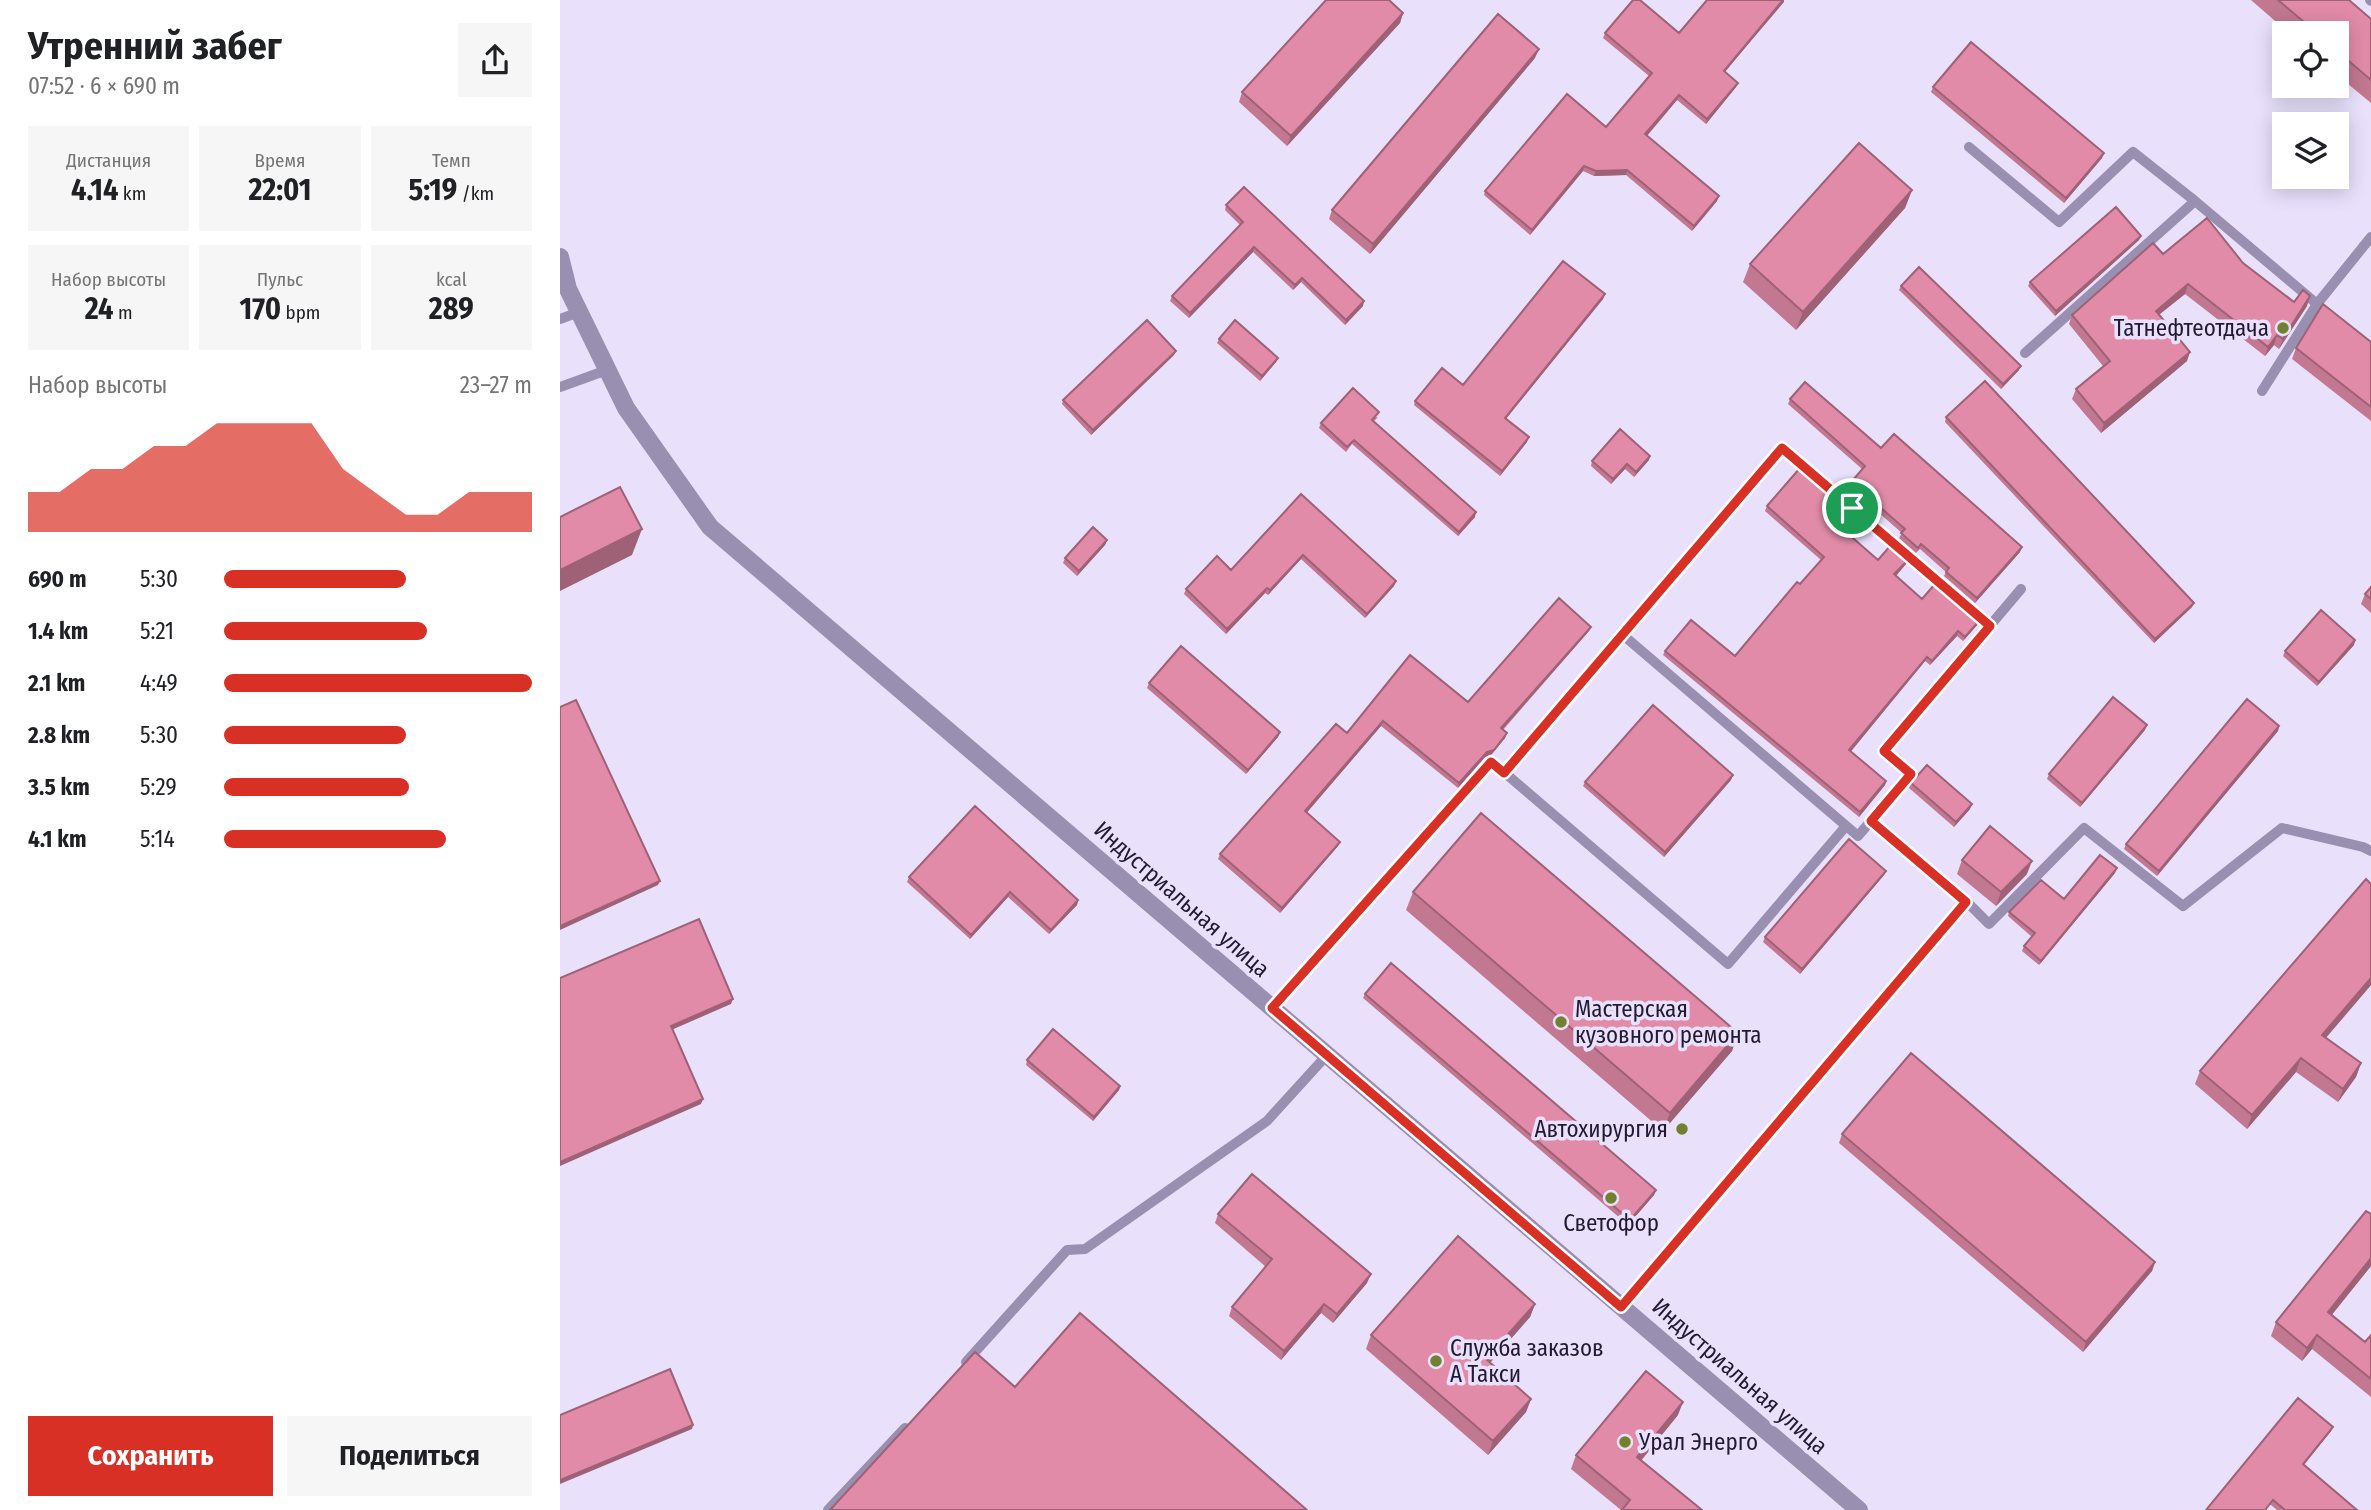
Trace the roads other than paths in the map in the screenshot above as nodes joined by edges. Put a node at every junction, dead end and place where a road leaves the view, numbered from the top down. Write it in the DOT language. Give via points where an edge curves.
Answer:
graph roads {
  1 [pos="1969,147"];
  2 [pos="2195,201"];
  3 [pos="2371,237"];
  4 [pos="560,257"];
  5 [pos="2317,304"];
  6 [pos="579,313"];
  7 [pos="560,319"];
  8 [pos="2025,353"];
  9 [pos="607,370"];
  10 [pos="560,387"];
  11 [pos="2262,391"];
  12 [pos="2021,589"];
  13 [pos="1990,626"];
  14 [pos="1623,635"];
  15 [pos="1504,773"];
  16 [pos="1871,821"];
  17 [pos="1846,826"];
  18 [pos="2371,851"];
  19 [pos="1966,902"];
  20 [pos="1272,1008"];
  21 [pos="1327,1055"];
  22 [pos="1621,1307"];
  23 [pos="958,1371"];
  24 [pos="912,1421"];
  25 [pos="828,1510"];
  26 [pos="1859,1510"];
  1 -- 2 [label="lane" via="2059,222 2133,152"];
  2 -- 5 [label="lane"];
  2 -- 8 [label="lane"];
  3 -- 5 [label="lane"];
  4 -- 6 [label="street, Индустриальная улица"];
  5 -- 11 [label="lane"];
  6 -- 7 [label="lane"];
  6 -- 9 [label="street, Индустриальная улица"];
  9 -- 10 [label="lane"];
  9 -- 20 [label="street, Индустриальная улица" via="626,408 710,527"];
  12 -- 13 [label="lane"];
  13 -- 14 [label="lane" via="1782,448"];
  13 -- 16 [label="lane" via="1884,751 1911,774"];
  14 -- 15 [label="lane"];
  14 -- 17 [label="lane"];
  15 -- 17 [label="lane" via="1728,964"];
  15 -- 20 [label="lane" via="1491,762"];
  16 -- 17 [label="lane" via="1858,836"];
  16 -- 19 [label="lane"];
  18 -- 19 [label="lane" via="2282,828 2183,906 2084,828 1989,924"];
  19 -- 22 [label="lane"];
  20 -- 21 [label="street, Индустриальная улица"];
  21 -- 22 [label="street, Индустриальная улица"];
  21 -- 23 [label="lane" via="1267,1121 1085,1249 1067,1250"];
  22 -- 26 [label="street, Индустриальная улица"];
  24 -- 25 [label="lane"];
}
